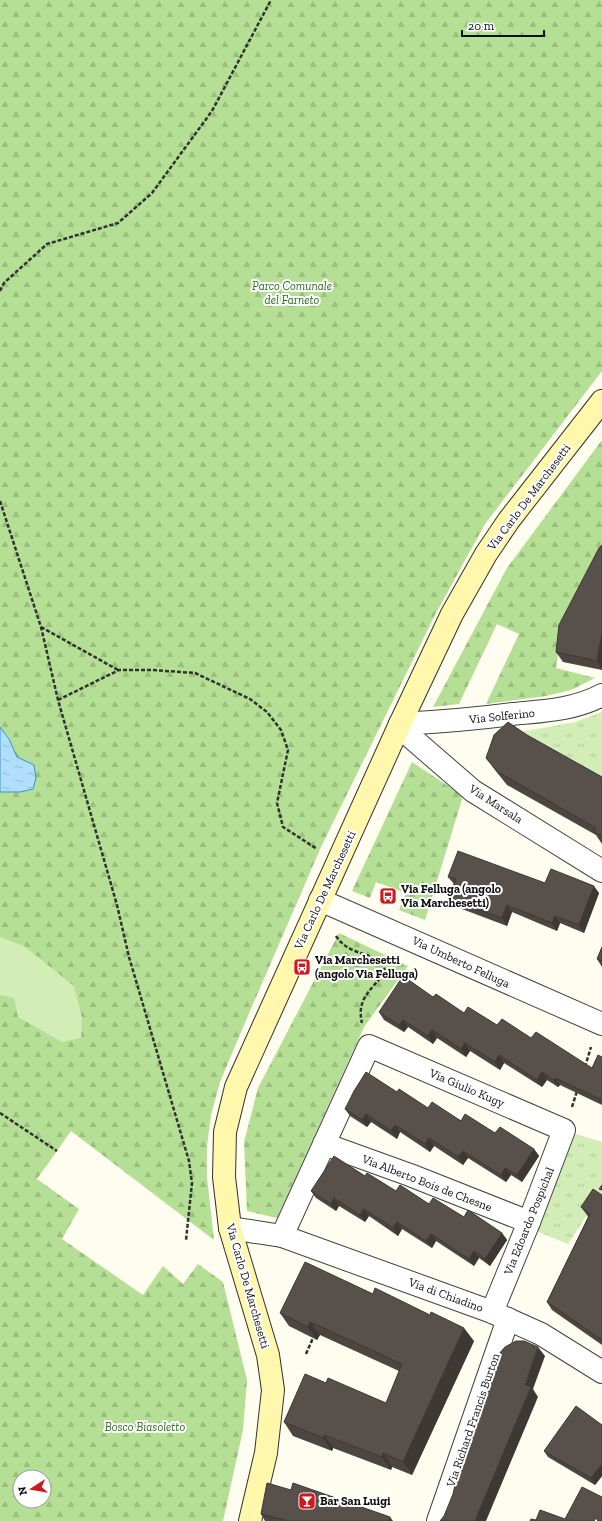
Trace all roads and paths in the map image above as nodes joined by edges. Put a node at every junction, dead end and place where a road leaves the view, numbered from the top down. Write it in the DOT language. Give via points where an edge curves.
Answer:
graph roads {
  1 [pos="271,0"];
  2 [pos="0,291"];
  3 [pos="602,401"];
  4 [pos="0,501"];
  5 [pos="41,627"];
  6 [pos="119,670"];
  7 [pos="602,695"];
  8 [pos="58,700"];
  9 [pos="400,724"];
  10 [pos="322,852"];
  11 [pos="602,871"];
  12 [pos="320,900"];
  13 [pos="334,932"];
  14 [pos="597,1033"];
  15 [pos="369,1046"];
  16 [pos="584,1070"];
  17 [pos="0,1113"];
  18 [pos="564,1130"];
  19 [pos="324,1144"];
  20 [pos="57,1151"];
  21 [pos="529,1222"];
  22 [pos="230,1228"];
  23 [pos="282,1236"];
  24 [pos="186,1240"];
  25 [pos="500,1315"];
  26 [pos="313,1338"];
  27 [pos="306,1354"];
  28 [pos="602,1372"];
  29 [pos="250,1521"];
  30 [pos="438,1521"];
  1 -- 2 [label="path" via="212,111 152,193 118,223 47,244 4,283"];
  3 -- 9 [label="main road, Via Carlo De Marchesetti" via="509,520 486,554 452,614"];
  4 -- 5 [label="path"];
  5 -- 6 [label="path"];
  5 -- 8 [label="path"];
  6 -- 8 [label="path"];
  6 -- 10 [label="path" via="195,673 250,699 267,712 281,730 288,750 278,803 283,827"];
  7 -- 9 [label="street, Via Solferino" via="581,704 549,711"];
  8 -- 24 [label="path" via="189,1161 192,1183"];
  9 -- 11 [label="street, Via Marsala" via="406,733 473,791"];
  9 -- 12 [label="main road, Via Carlo De Marchesetti"];
  12 -- 14 [label="street, Via Umberto Felluga"];
  12 -- 22 [label="main road, Via Carlo De Marchesetti" via="236,1087 225,1132 224,1177"];
  13 -- 15 [label="path" via="341,944 350,950 373,956 383,963 385,972 365,994 360,1013"];
  14 -- 16 [label="path"];
  15 -- 18 [label="street, Via Giulio Kugy"];
  15 -- 19 [label="street"];
  17 -- 20 [label="path"];
  18 -- 21 [label="street, Via Edoardo Pospichal"];
  19 -- 21 [label="street, Via Alberto Bois de Chesne"];
  19 -- 23 [label="street"];
  21 -- 25 [label="street, Via Edoardo Pospichal"];
  22 -- 23 [label="street, Via di Chiadino"];
  22 -- 29 [label="main road, Via Carlo De Marchesetti" via="268,1355 273,1390 266,1453"];
  23 -- 25 [label="street, Via di Chiadino"];
  25 -- 28 [label="street, Via di Chiadino" via="541,1334"];
  25 -- 30 [label="street, Via Richard Francis Burton"];
  26 -- 27 [label="path"];
}
